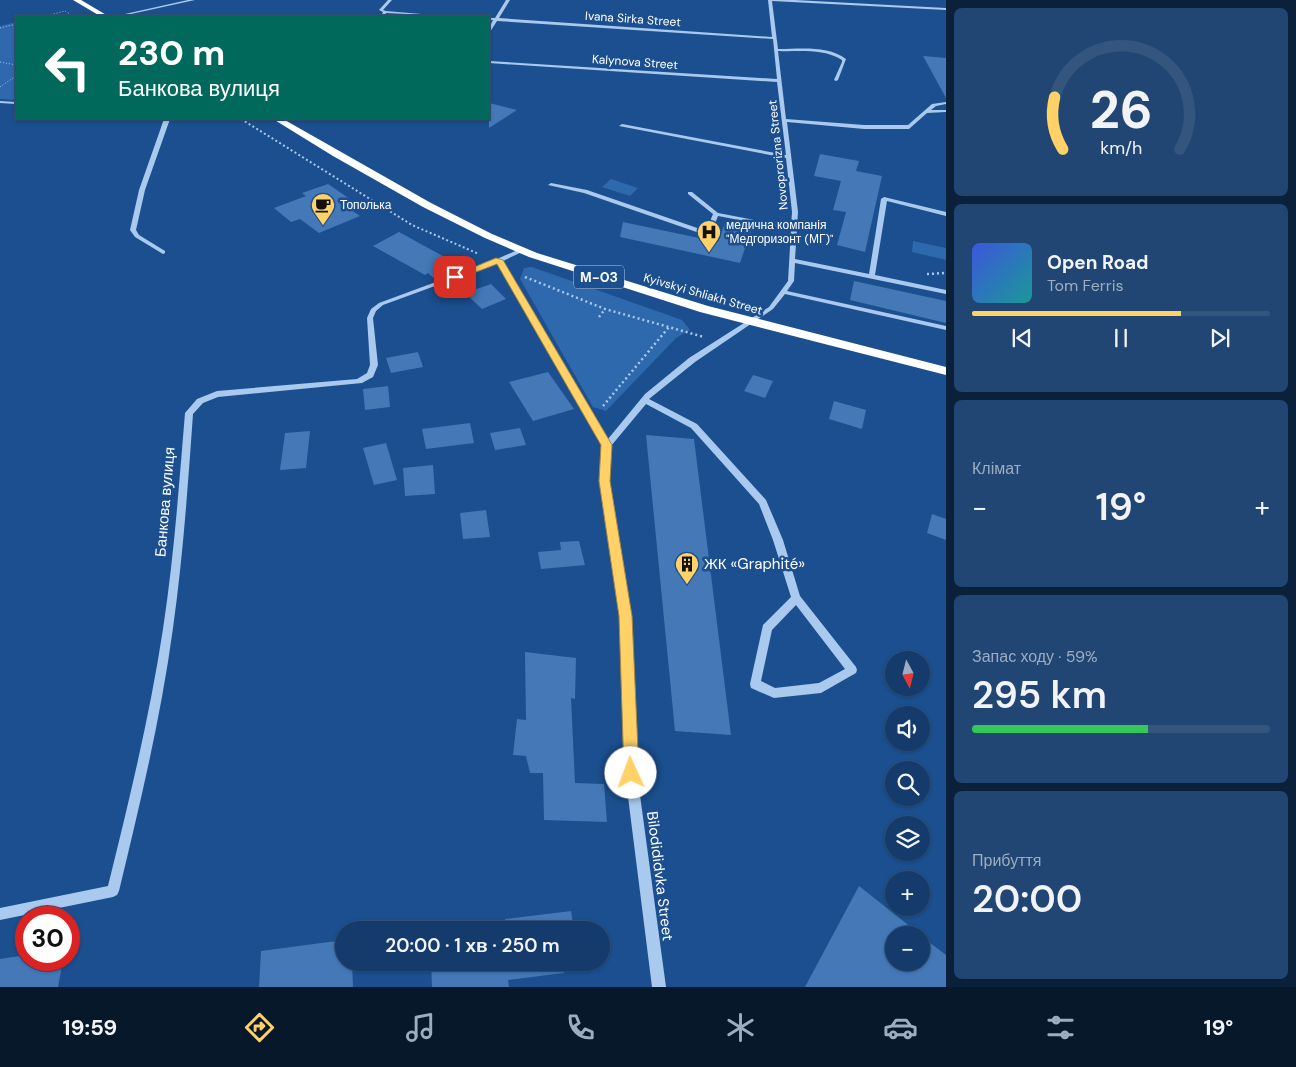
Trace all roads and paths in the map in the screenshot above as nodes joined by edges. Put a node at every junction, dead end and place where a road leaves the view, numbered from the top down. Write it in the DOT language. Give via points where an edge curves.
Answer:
graph roads {
  1 [pos="76,0"];
  2 [pos="193,0"];
  3 [pos="390,0"];
  4 [pos="508,0"];
  5 [pos="771,0"];
  6 [pos="946,9"];
  7 [pos="384,14"];
  8 [pos="49,15"];
  9 [pos="71,15"];
  10 [pos="103,15"];
  11 [pos="123,15"];
  12 [pos="414,15"];
  13 [pos="490,19"];
  14 [pos="495,20"];
  15 [pos="15,23"];
  16 [pos="0,28"];
  17 [pos="490,29"];
  18 [pos="775,38"];
  19 [pos="776,50"];
  20 [pos="0,62"];
  21 [pos="490,62"];
  22 [pos="15,66"];
  23 [pos="15,77"];
  24 [pos="836,80"];
  25 [pos="780,81"];
  26 [pos="0,87"];
  27 [pos="0,102"];
  28 [pos="15,103"];
  29 [pos="946,103"];
  30 [pos="946,111"];
  31 [pos="926,112"];
  32 [pos="167,120"];
  33 [pos="279,120"];
  34 [pos="784,120"];
  35 [pos="622,126"];
  36 [pos="789,157"];
  37 [pos="551,185"];
  38 [pos="690,193"];
  39 [pos="716,214"];
  40 [pos="946,214"];
  41 [pos="794,229"];
  42 [pos="522,250"];
  43 [pos="163,252"];
  44 [pos="499,260"];
  45 [pos="792,260"];
  46 [pos="872,276"];
  47 [pos="783,292"];
  48 [pos="946,292"];
  49 [pos="605,309"];
  50 [pos="599,317"];
  51 [pos="750,322"];
  52 [pos="669,327"];
  53 [pos="946,328"];
  54 [pos="946,371"];
  55 [pos="644,400"];
  56 [pos="603,406"];
  57 [pos="606,445"];
  58 [pos="796,598"];
  59 [pos="0,914"];
  60 [pos="659,987"];
  1 -- 10 [label="highway"];
  2 -- 11 [label="street"];
  3 -- 7 [label="street" via="381,10"];
  4 -- 14 [label="street"];
  5 -- 6 [label="street"];
  5 -- 18 [label="street, Novoprorizna Street"];
  7 -- 12 [label="street"];
  8 -- 9 [label="path" via="65,11"];
  13 -- 14 [label="street, Ivana Sirka Street"];
  14 -- 17 [label="street"];
  14 -- 18 [label="street, Ivana Sirka Street"];
  15 -- 16 [label="path"];
  18 -- 19 [label="street, Novoprorizna Street"];
  19 -- 24 [label="street" via="840,55 844,62"];
  19 -- 25 [label="street, Novoprorizna Street"];
  20 -- 22 [label="path"];
  21 -- 25 [label="street, Kalynova Street"];
  23 -- 26 [label="path"];
  25 -- 34 [label="street, Novoprorizna Street"];
  27 -- 28 [label="street"];
  29 -- 31 [label="street" via="934,105"];
  30 -- 31 [label="street"];
  31 -- 34 [label="street" via="909,127 864,127"];
  32 -- 43 [label="street" via="142,190 133,230"];
  33 -- 42 [label="highway, Kyivskyi Shliakh Street / М-03" via="395,187 472,228"];
  34 -- 36 [label="street, Novoprorizna Street"];
  35 -- 36 [label="street"];
  36 -- 41 [label="street, Novoprorizna Street"];
  37 -- 39 [label="street" via="585,191 708,234"];
  38 -- 39 [label="street"];
  39 -- 41 [label="street"];
  40 -- 46 [label="street" via="884,199"];
  41 -- 45 [label="street, Novoprorizna Street"];
  42 -- 44 [label="street, Банкова вулиця"];
  42 -- 51 [label="highway, Kyivskyi Shliakh Street / М-03"];
  44 -- 57 [label="street"];
  44 -- 59 [label="street, Банкова вулиця" via="380,304 372,310 374,366 370,375 359,381 217,394 200,401 189,413 178,548 163,660 113,891"];
  45 -- 46 [label="street"];
  45 -- 47 [label="street, Novoprorizna Street" via="791,281"];
  46 -- 48 [label="street"];
  47 -- 51 [label="street, Novoprorizna Street" via="770,308"];
  47 -- 53 [label="street"];
  49 -- 50 [label="path"];
  51 -- 54 [label="highway, Kyivskyi Shliakh Street / М-03"];
  51 -- 55 [label="street, Novoprorizna Street" via="692,360"];
  52 -- 56 [label="path"];
  55 -- 57 [label="street, Novoprorizna Street"];
  55 -- 58 [label="street" via="694,426 763,502"];
  57 -- 60 [label="street, Bilodididvka Street" via="605,481 625,616 631,773"];
  58 -- 58 [label="street" via="852,670 821,688 774,694 754,684 767,628"];
}
